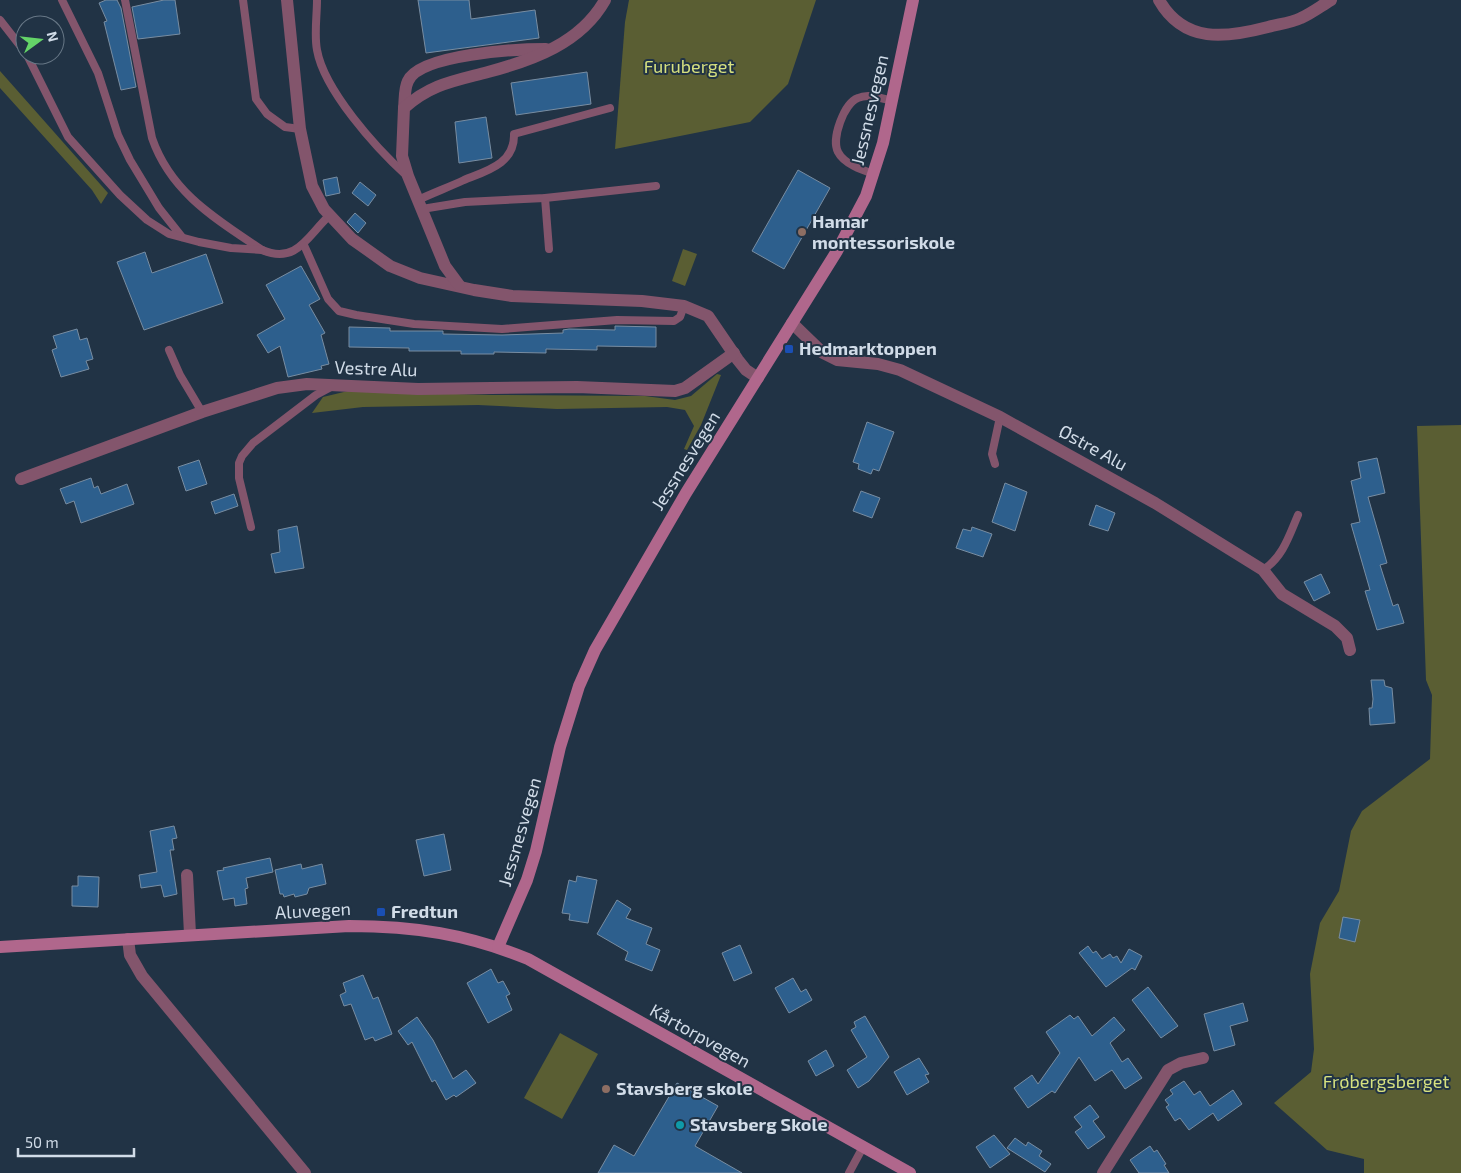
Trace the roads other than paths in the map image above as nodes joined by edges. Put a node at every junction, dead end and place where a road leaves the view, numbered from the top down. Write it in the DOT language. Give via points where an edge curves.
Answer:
graph roads {
  1 [pos="62,0"];
  2 [pos="125,0"];
  3 [pos="243,0"];
  4 [pos="287,0"];
  5 [pos="317,0"];
  6 [pos="606,0"];
  7 [pos="913,0"];
  8 [pos="1159,0"];
  9 [pos="1331,0"];
  10 [pos="0,20"];
  11 [pos="15,40"];
  12 [pos="553,49"];
  13 [pos="31,65"];
  14 [pos="892,101"];
  15 [pos="404,108"];
  16 [pos="610,108"];
  17 [pos="300,129"];
  18 [pos="874,174"];
  19 [pos="408,176"];
  20 [pos="656,186"];
  21 [pos="545,198"];
  22 [pos="420,205"];
  23 [pos="329,216"];
  24 [pos="184,238"];
  25 [pos="304,245"];
  26 [pos="549,249"];
  27 [pos="262,250"];
  28 [pos="459,285"];
  29 [pos="684,306"];
  30 [pos="792,324"];
  31 [pos="169,350"];
  32 [pos="734,353"];
  33 [pos="758,378"];
  34 [pos="333,385"];
  35 [pos="202,412"];
  36 [pos="1000,417"];
  37 [pos="995,464"];
  38 [pos="21,478"];
  39 [pos="1298,514"];
  40 [pos="251,527"];
  41 [pos="1263,570"];
  42 [pos="1350,650"];
  43 [pos="187,875"];
  44 [pos="190,934"];
  45 [pos="128,939"];
  46 [pos="0,947"];
  47 [pos="498,947"];
  48 [pos="1203,1058"];
  49 [pos="863,1147"];
  50 [pos="305,1173"];
  51 [pos="849,1173"];
  52 [pos="910,1173"];
  53 [pos="1103,1173"];
  1 -- 24 [label="lane" via="98,73 118,135 130,160 159,208"];
  2 -- 27 [label="lane" via="146,114 158,155 181,190"];
  3 -- 17 [label="lane" via="256,99 266,114 285,127"];
  4 -- 17 [label="street"];
  5 -- 19 [label="lane" via="317,50 326,79 385,156"];
  6 -- 12 [label="street" via="596,17"];
  7 -- 14 [label="main road, Jessnesvegen"];
  8 -- 9 [label="street" via="1167,14 1195,32 1235,36 1300,18"];
  10 -- 11 [label="lane"];
  12 -- 15 [label="street" via="489,72 446,82 420,94"];
  12 -- 15 [label="street" via="519,49 424,66 408,81"];
  13 -- 24 [label="lane" via="75,146 142,216 169,234"];
  14 -- 18 [label="main road, Jessnesvegen"];
  14 -- 18 [label="lane" via="867,96 848,104 836,141 838,152 845,160"];
  15 -- 19 [label="street" via="402,156"];
  16 -- 22 [label="lane" via="514,134 513,146 497,167"];
  17 -- 23 [label="street" via="312,186"];
  18 -- 30 [label="main road, Jessnesvegen" via="854,222"];
  19 -- 22 [label="street"];
  20 -- 21 [label="lane"];
  21 -- 22 [label="lane"];
  21 -- 26 [label="lane"];
  22 -- 28 [label="street" via="445,266"];
  23 -- 25 [label="lane"];
  23 -- 28 [label="street" via="352,239 390,266 420,278"];
  24 -- 27 [label="lane" via="230,248"];
  25 -- 27 [label="lane" via="283,254"];
  25 -- 29 [label="lane" via="321,286 339,311 385,320 502,329 617,320 674,321 680,317"];
  28 -- 29 [label="street" via="512,296 642,301"];
  29 -- 32 [label="street" via="708,316"];
  30 -- 33 [label="main road, Jessnesvegen"];
  30 -- 36 [label="street, Østre Alu" via="823,353 837,360 900,370"];
  31 -- 35 [label="lane"];
  32 -- 33 [label="street" via="746,370"];
  32 -- 34 [label="street, Vestre Alu" via="675,391 577,387 418,389"];
  33 -- 47 [label="main road, Jessnesvegen" via="652,550 595,650 579,686 560,747 532,866"];
  34 -- 35 [label="street, Vestre Alu" via="277,388"];
  34 -- 40 [label="lane" via="253,443 242,456 238,463 238,478"];
  35 -- 38 [label="street, Vestre Alu"];
  36 -- 37 [label="lane" via="992,454"];
  36 -- 41 [label="street, Østre Alu" via="1155,502"];
  39 -- 41 [label="lane" via="1275,562"];
  41 -- 42 [label="street, Østre Alu" via="1282,594 1335,626 1347,638"];
  43 -- 44 [label="street"];
  44 -- 45 [label="main road, Aluvegen"];
  44 -- 47 [label="main road, Aluvegen" via="376,926 456,934"];
  45 -- 46 [label="main road, Aluvegen"];
  45 -- 50 [label="street" via="130,955 142,976"];
  47 -- 49 [label="main road, Kårtorpvegen" via="528,959"];
  48 -- 53 [label="street" via="1168,1070"];
  49 -- 51 [label="lane"];
  49 -- 52 [label="main road, Kårtorpvegen"];
}
